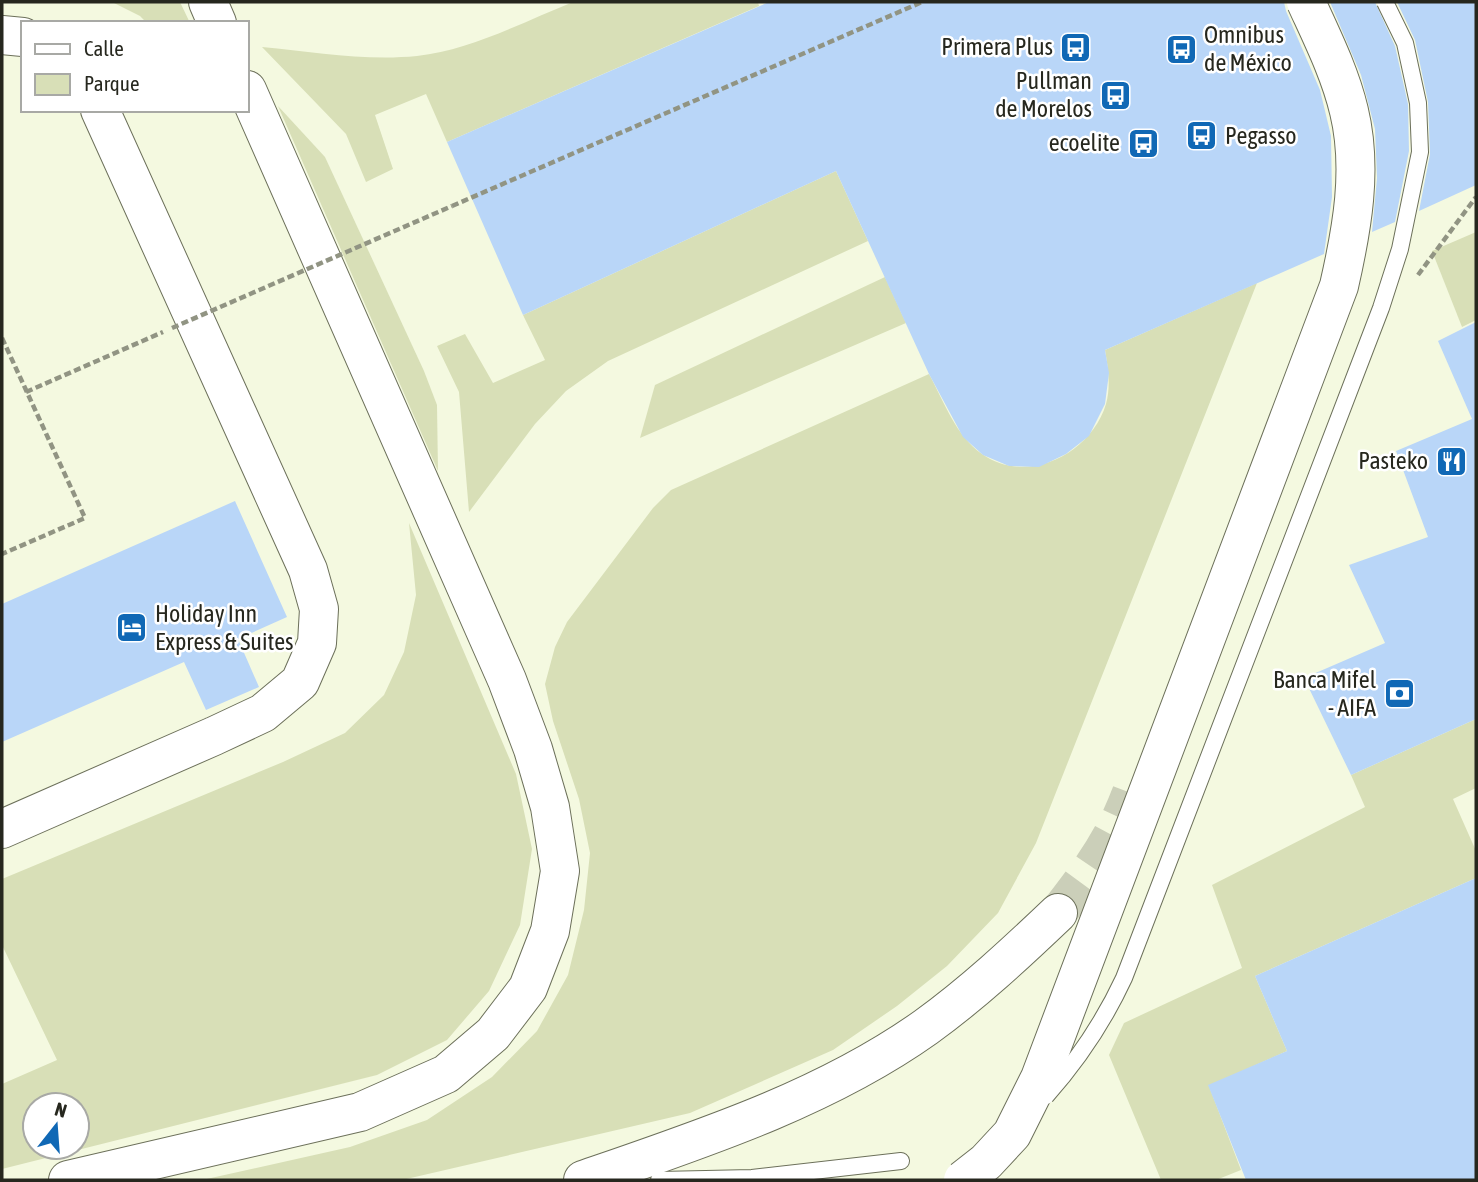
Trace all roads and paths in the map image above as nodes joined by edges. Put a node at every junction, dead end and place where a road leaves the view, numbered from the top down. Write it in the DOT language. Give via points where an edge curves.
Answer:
graph roads {
  1 [pos="208,2"];
  2 [pos="922,2"];
  3 [pos="1306,2"];
  4 [pos="1385,2"];
  5 [pos="216,21"];
  6 [pos="2,35"];
  7 [pos="21,37"];
  8 [pos="248,92"];
  9 [pos="101,112"];
  10 [pos="1476,197"];
  11 [pos="1412,283"];
  12 [pos="2,338"];
  13 [pos="26,392"];
  14 [pos="2,554"];
  15 [pos="2,829"];
  16 [pos="1058,913"];
  17 [pos="1012,1134"];
  18 [pos="901,1161"];
  19 [pos="68,1180"];
  20 [pos="583,1180"];
  21 [pos="659,1180"];
  22 [pos="963,1180"];
  1 -- 5 [label="main road"];
  2 -- 13 [label="path, bridge"];
  3 -- 17 [label="main road, bridge" via="1349,111 1355,149 1351,233 1339,286 1040,1078"];
  4 -- 17 [label="lane, bridge" via="1405,43 1418,103 1420,152 1392,273 1124,978 1089,1040"];
  6 -- 7 [label="main road"];
  8 -- 19 [label="main road" via="508,680 550,807 560,871 550,931 528,988 494,1034 446,1074 360,1112"];
  9 -- 15 [label="main road" via="308,570 320,609 317,643 300,681 263,713"];
  10 -- 11 [label="path"];
  12 -- 13 [label="path"];
  13 -- 14 [label="path" via="85,518"];
  16 -- 20 [label="main road" via="925,1028 838,1080 701,1139"];
  17 -- 22 [label="main road, bridge"];
  18 -- 21 [label="lane" via="752,1178"];
}
